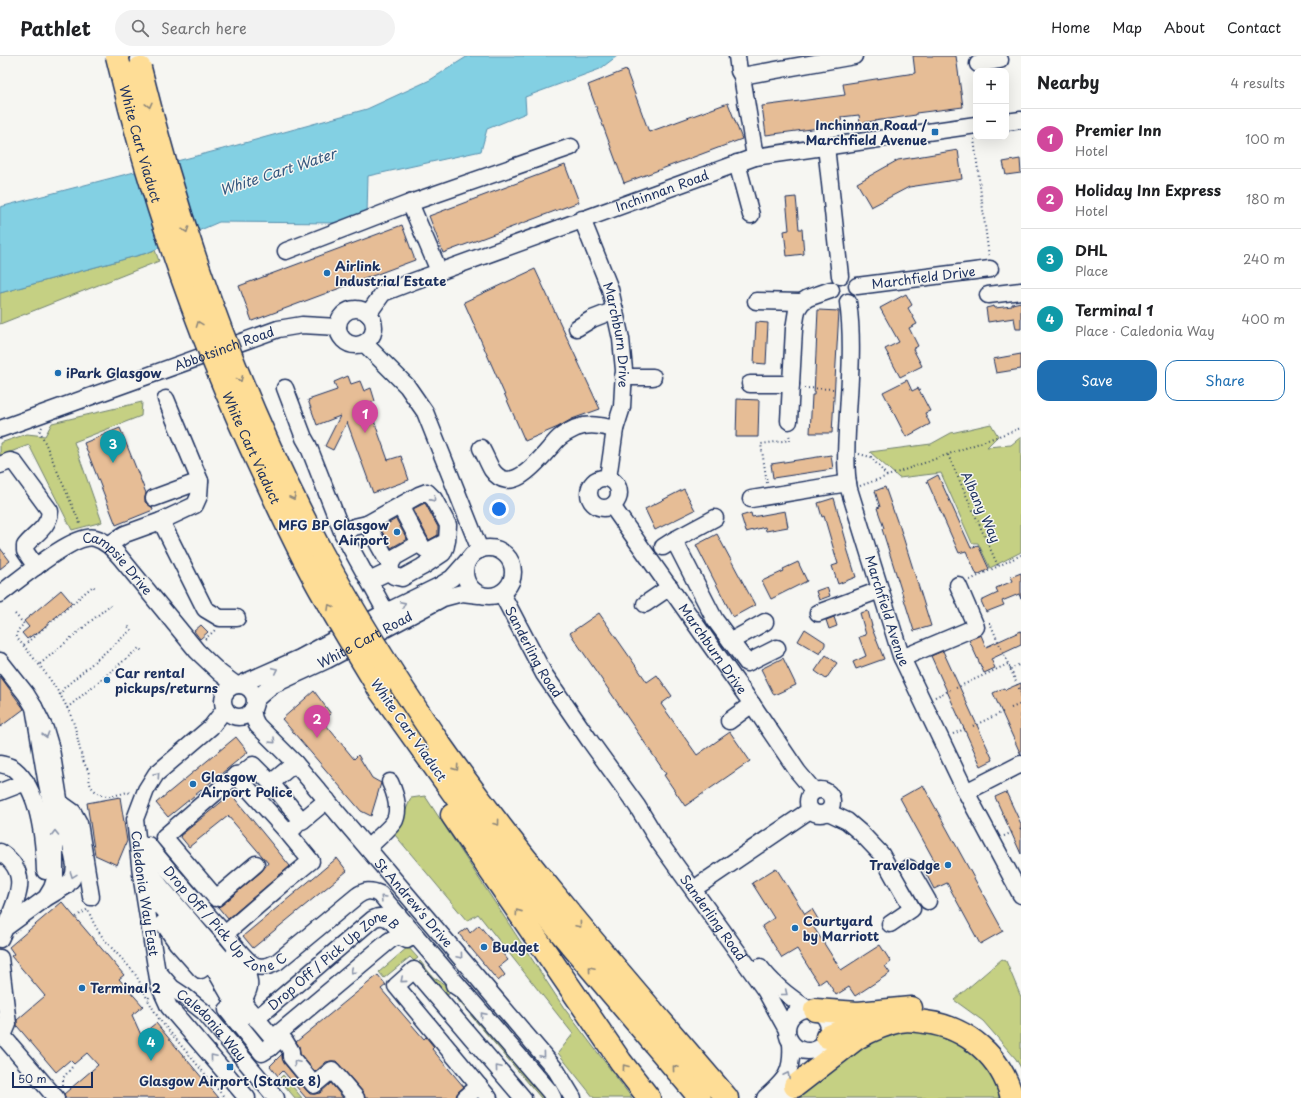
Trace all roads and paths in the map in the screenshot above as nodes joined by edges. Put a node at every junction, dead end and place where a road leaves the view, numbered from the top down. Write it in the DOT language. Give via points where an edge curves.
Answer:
graph roads {
  1 [pos="117,56"];
  2 [pos="138,56"];
  3 [pos="737,56"];
  4 [pos="854,56"];
  5 [pos="1000,60"];
  6 [pos="978,64"];
  7 [pos="742,76"];
  8 [pos="1021,120"];
  9 [pos="1009,122"];
  10 [pos="973,125"];
  11 [pos="976,140"];
  12 [pos="826,146"];
  13 [pos="571,147"];
  14 [pos="756,157"];
  15 [pos="737,163"];
  16 [pos="410,203"];
  17 [pos="751,215"];
  18 [pos="582,219"];
  19 [pos="286,251"];
  20 [pos="990,269"];
  21 [pos="439,271"];
  22 [pos="840,276"];
  23 [pos="857,286"];
  24 [pos="831,290"];
  25 [pos="1021,290"];
  26 [pos="988,295"];
  27 [pos="756,301"];
  28 [pos="802,302"];
  29 [pos="848,302"];
  30 [pos="615,310"];
  31 [pos="368,314"];
  32 [pos="338,327"];
  33 [pos="577,328"];
  34 [pos="364,343"];
  35 [pos="623,377"];
  36 [pos="653,377"];
  37 [pos="750,384"];
  38 [pos="791,386"];
  39 [pos="285,388"];
  40 [pos="849,389"];
  41 [pos="166,399"];
  42 [pos="53,410"];
  43 [pos="789,421"];
  44 [pos="1021,428"];
  45 [pos="0,429"];
  46 [pos="615,429"];
  47 [pos="481,448"];
  48 [pos="846,450"];
  49 [pos="948,455"];
  50 [pos="0,465"];
  51 [pos="887,477"];
  52 [pos="608,478"];
  53 [pos="200,481"];
  54 [pos="848,486"];
  55 [pos="770,496"];
  56 [pos="154,498"];
  57 [pos="751,499"];
  58 [pos="400,506"];
  59 [pos="612,506"];
  60 [pos="715,518"];
  61 [pos="161,521"];
  62 [pos="367,524"];
  63 [pos="343,534"];
  64 [pos="86,538"];
  65 [pos="447,541"];
  66 [pos="421,544"];
  67 [pos="110,546"];
  68 [pos="474,555"];
  69 [pos="1021,555"];
  70 [pos="998,566"];
  71 [pos="36,567"];
  72 [pos="389,569"];
  73 [pos="369,581"];
  74 [pos="958,586"];
  75 [pos="670,587"];
  76 [pos="96,589"];
  77 [pos="880,590"];
  78 [pos="0,594"];
  79 [pos="502,594"];
  80 [pos="479,595"];
  81 [pos="645,604"];
  82 [pos="112,608"];
  83 [pos="386,612"];
  84 [pos="818,613"];
  85 [pos="15,614"];
  86 [pos="220,618"];
  87 [pos="237,618"];
  88 [pos="715,620"];
  89 [pos="765,622"];
  90 [pos="128,626"];
  91 [pos="976,627"];
  92 [pos="701,631"];
  93 [pos="730,641"];
  94 [pos="23,645"];
  95 [pos="777,648"];
  96 [pos="196,649"];
  97 [pos="142,650"];
  98 [pos="902,658"];
  99 [pos="0,661"];
  100 [pos="40,664"];
  101 [pos="1008,664"];
  102 [pos="1021,664"];
  103 [pos="1010,668"];
  104 [pos="238,685"];
  105 [pos="956,688"];
  106 [pos="950,690"];
  107 [pos="1021,693"];
  108 [pos="60,695"];
  109 [pos="923,702"];
  110 [pos="752,704"];
  111 [pos="1021,704"];
  112 [pos="253,705"];
  113 [pos="224,706"];
  114 [pos="34,707"];
  115 [pos="67,708"];
  116 [pos="1011,708"];
  117 [pos="1005,711"];
  118 [pos="729,721"];
  119 [pos="973,726"];
  120 [pos="296,763"];
  121 [pos="0,764"];
  122 [pos="1021,764"];
  123 [pos="236,775"];
  124 [pos="26,782"];
  125 [pos="390,782"];
  126 [pos="271,783"];
  127 [pos="814,791"];
  128 [pos="0,792"];
  129 [pos="966,792"];
  130 [pos="327,800"];
  131 [pos="60,802"];
  132 [pos="461,803"];
  133 [pos="140,805"];
  134 [pos="637,806"];
  135 [pos="810,810"];
  136 [pos="828,812"];
  137 [pos="302,821"];
  138 [pos="288,833"];
  139 [pos="145,841"];
  140 [pos="368,848"];
  141 [pos="0,852"];
  142 [pos="256,864"];
  143 [pos="894,876"];
  144 [pos="146,879"];
  145 [pos="701,884"];
  146 [pos="1021,895"];
  147 [pos="91,897"];
  148 [pos="46,898"];
  149 [pos="912,908"];
  150 [pos="30,910"];
  151 [pos="76,917"];
  152 [pos="890,924"];
  153 [pos="3,934"];
  154 [pos="225,934"];
  155 [pos="407,940"];
  156 [pos="0,958"];
  157 [pos="156,968"];
  158 [pos="463,991"];
  159 [pos="243,998"];
  160 [pos="148,1000"];
  161 [pos="811,1010"];
  162 [pos="256,1019"];
  163 [pos="901,1020"];
  164 [pos="0,1034"];
  165 [pos="789,1037"];
  166 [pos="825,1041"];
  167 [pos="271,1043"];
  168 [pos="73,1066"];
  169 [pos="1021,1083"];
  170 [pos="717,1091"];
  171 [pos="484,1092"];
  172 [pos="788,1092"];
  173 [pos="59,1093"];
  174 [pos="247,1098"];
  175 [pos="276,1098"];
  176 [pos="356,1098"];
  177 [pos="465,1098"];
  178 [pos="523,1098"];
  179 [pos="553,1098"];
  180 [pos="573,1098"];
  181 [pos="649,1098"];
  182 [pos="742,1098"];
  183 [pos="765,1098"];
  184 [pos="1012,1098"];
  132 -- 1 [label="highway, White Cart Viaduct, one-way, bridge" via="379,688 317,584 249,444 187,294 138,141"];
  2 -- 132 [label="highway, White Cart Viaduct, one-way, bridge" via="162,154 184,225 221,331 259,425 322,553 408,698"];
  3 -- 7 [label="street"];
  4 -- 7 [label="street"];
  5 -- 6 [label="street"];
  7 -- 14 [label="street"];
  8 -- 9 [label="street"];
  10 -- 12 [label="street, Inchinnan Road"];
  11 -- 20 [label="path"];
  12 -- 14 [label="street, Inchinnan Road"];
  12 -- 22 [label="street"];
  13 -- 16 [label="street"];
  14 -- 15 [label="street, Inchinnan Road"];
  15 -- 17 [label="street"];
  15 -- 18 [label="street, Inchinnan Road"];
  16 -- 19 [label="street"];
  16 -- 21 [label="street"];
  18 -- 21 [label="street, Inchinnan Road"];
  18 -- 30 [label="street, Marchburn Drive" via="610,289"];
  20 -- 23 [label="street, Marchfield Drive"];
  21 -- 31 [label="street, Inchinnan Road" via="383,294"];
  22 -- 23 [label="street" via="849,276"];
  22 -- 24 [label="street" via="833,282"];
  23 -- 29 [label="street" via="855,298"];
  24 -- 28 [label="street"];
  24 -- 29 [label="street" via="835,299"];
  25 -- 26 [label="street"];
  27 -- 28 [label="street"];
  28 -- 38 [label="street" via="797,310 794,329"];
  29 -- 40 [label="street, Marchfield Avenue" via="851,323"];
  30 -- 33 [label="street"];
  30 -- 35 [label="street, Marchburn Drive" via="622,339"];
  31 -- 32 [label="street" via="361,310 348,310 339,320"];
  31 -- 34 [label="street" via="374,329 372,336"];
  32 -- 34 [label="street" via="345,342 351,345"];
  32 -- 42 [label="street, Abbotsinch Road" via="302,325 278,329"];
  34 -- 68 [label="street" via="407,386 425,412"];
  35 -- 36 [label="street"];
  35 -- 46 [label="street, Marchburn Drive" via="622,408"];
  37 -- 38 [label="street"];
  38 -- 40 [label="path"];
  38 -- 43 [label="street"];
  39 -- 63 [label="street, White Cart Road"];
  40 -- 48 [label="street, Marchfield Avenue"];
  41 -- 53 [label="street"];
  42 -- 45 [label="street, Abbotsinch Road"];
  42 -- 64 [label="path" via="40,431"];
  43 -- 55 [label="path" via="790,440 761,444"];
  44 -- 49 [label="path"];
  46 -- 47 [label="street" via="596,424 578,427 559,438 522,476 511,480 501,478 493,471"];
  46 -- 52 [label="street, Marchburn Drive"];
  48 -- 51 [label="path" via="871,457"];
  48 -- 54 [label="street, Marchfield Avenue"];
  49 -- 51 [label="path"];
  49 -- 70 [label="path, Albany Way"];
  50 -- 71 [label="street" via="14,462 50,511 49,519 42,530 25,546 25,551"];
  51 -- 54 [label="path"];
  52 -- 59 [label="street" via="617,484 619,489 618,499"];
  52 -- 59 [label="street" via="594,482 589,491 591,500 598,506"];
  53 -- 56 [label="street"];
  53 -- 61 [label="street" via="200,496 195,505"];
  54 -- 55 [label="street"];
  54 -- 77 [label="street, Marchfield Avenue"];
  55 -- 57 [label="street"];
  58 -- 62 [label="street"];
  58 -- 65 [label="street, one-way" via="427,492 434,499 448,525"];
  58 -- 66 [label="street"];
  59 -- 75 [label="street, Marchburn Drive"];
  60 -- 88 [label="street" via="669,543"];
  61 -- 67 [label="street" via="125,534"];
  61 -- 86 [label="street" via="205,609"];
  62 -- 63 [label="street"];
  62 -- 72 [label="street"];
  63 -- 73 [label="street, White Cart Road"];
  64 -- 67 [label="street, Campsie Drive" via="94,538"];
  64 -- 71 [label="street, Campsie Drive" via="57,552"];
  65 -- 66 [label="street" via="428,551"];
  65 -- 72 [label="street" via="443,554 402,578 394,576"];
  66 -- 72 [label="street" via="395,557"];
  67 -- 96 [label="street, Campsie Drive"];
  68 -- 79 [label="street" via="494,548 510,560 513,566 513,579"];
  68 -- 80 [label="street" via="465,571 467,582"];
  83 -- 68 [label="street, White Cart Road, one-way" via="452,578"];
  69 -- 70 [label="path"];
  70 -- 74 [label="path"];
  71 -- 78 [label="street, Campsie Drive"];
  72 -- 73 [label="street"];
  73 -- 83 [label="street, White Cart Road"];
  74 -- 91 [label="street"];
  75 -- 81 [label="street"];
  75 -- 92 [label="street, Marchburn Drive"];
  76 -- 94 [label="path" via="93,586"];
  77 -- 84 [label="street"];
  77 -- 98 [label="street, Marchfield Avenue"];
  79 -- 80 [label="street" via="490,597"];
  79 -- 134 [label="street, Sanderling Road" via="544,674"];
  80 -- 112 [label="street, White Cart Road" via="462,593 443,598 271,686"];
  82 -- 100 [label="path" via="110,605"];
  104 -- 83 [label="street, White Cart Road, one-way" via="300,658"];
  85 -- 94 [label="path" via="24,624 16,634"];
  86 -- 87 [label="street"];
  86 -- 96 [label="path" via="222,625"];
  88 -- 92 [label="street"];
  88 -- 93 [label="street"];
  89 -- 93 [label="street"];
  90 -- 108 [label="path" via="131,630 64,688"];
  91 -- 98 [label="street"];
  91 -- 101 [label="path" via="990,623"];
  92 -- 110 [label="street, Marchburn Drive"];
  93 -- 95 [label="street" via="747,662"];
  94 -- 100 [label="path"];
  96 -- 104 [label="street, Campsie Drive" via="220,673"];
  96 -- 113 [label="street, Campsie Drive"];
  97 -- 115 [label="path" via="139,648"];
  98 -- 109 [label="street, Marchfield Avenue"];
  99 -- 114 [label="street"];
  100 -- 108 [label="path"];
  101 -- 103 [label="path"];
  101 -- 105 [label="path"];
  102 -- 103 [label="path"];
  103 -- 107 [label="path"];
  104 -- 112 [label="street" via="250,690"];
  104 -- 113 [label="street" via="224,694"];
  106 -- 109 [label="path"];
  108 -- 115 [label="path"];
  109 -- 129 [label="street, Marchfield Avenue"];
  110 -- 118 [label="street"];
  110 -- 127 [label="street, Marchburn Drive" via="798,772"];
  111 -- 116 [label="path"];
  112 -- 113 [label="street" via="248,714 238,717 232,716"];
  112 -- 120 [label="street, St Andrew's Drive, one-way" via="257,725"];
  133 -- 113 [label="street, Caledonia Way East, one-way" via="156,774 211,727"];
  114 -- 131 [label="street, one-way" via="51,749"];
  148 -- 114 [label="street, one-way" via="55,879 56,835"];
  115 -- 133 [label="path" via="76,729 92,789 104,797 128,792"];
  117 -- 119 [label="path"];
  120 -- 126 [label="street"];
  120 -- 130 [label="street, St Andrew's Drive"];
  121 -- 124 [label="street" via="13,768"];
  122 -- 129 [label="street"];
  123 -- 126 [label="street" via="242,774 253,765"];
  123 -- 138 [label="street"];
  123 -- 142 [label="street" via="164,837 216,898"];
  124 -- 128 [label="street"];
  124 -- 150 [label="street" via="35,803 41,829 45,870 41,895"];
  125 -- 140 [label="street" via="395,792 397,807 395,820"];
  126 -- 137 [label="street"];
  127 -- 135 [label="street" via="808,798"];
  127 -- 136 [label="street, Marchburn Drive" via="822,790 829,794 832,805"];
  129 -- 146 [label="street, Marchfield Avenue"];
  130 -- 137 [label="street"];
  130 -- 140 [label="street, St Andrew's Drive"];
  131 -- 147 [label="street" via="73,812 79,822"];
  131 -- 148 [label="street, one-way" via="63,824 71,845 74,874 66,886"];
  170 -- 132 [label="highway, one-way" via="533,900"];
  132 -- 170 [label="highway, one-way" via="504,833"];
  181 -- 132 [label="highway, one-way" via="621,1062"];
  133 -- 139 [label="street"];
  133 -- 144 [label="street, Caledonia Way East" via="135,819"];
  134 -- 145 [label="street, Sanderling Road" via="667,835"];
  134 -- 165 [label="street, Sanderling Road" via="659,842 765,990"];
  135 -- 136 [label="street" via="818,815"];
  135 -- 145 [label="street"];
  136 -- 143 [label="street" via="847,821 861,833 881,854"];
  137 -- 138 [label="street"];
  138 -- 154 [label="street" via="311,860"];
  139 -- 144 [label="street"];
  139 -- 154 [label="street, Drop Off / Pick Up Zone C"];
  139 -- 159 [label="street" via="155,868 164,882 241,975"];
  140 -- 180 [label="street, St Andrew's Drive, one-way" via="556,1070"];
  141 -- 153 [label="street" via="11,860 20,880 19,892"];
  143 -- 149 [label="street"];
  143 -- 149 [label="street" via="912,866 934,902"];
  144 -- 157 [label="street, Caledonia Way East"];
  144 -- 159 [label="street" via="161,888 220,957 234,975"];
  144 -- 167 [label="street" via="159,904 215,970 234,1003"];
  144 -- 167 [label="street" via="154,906 213,977 226,1009 262,1053"];
  145 -- 161 [label="street, Sanderling Road, one-way" via="773,982"];
  148 -- 150 [label="street"];
  149 -- 152 [label="street"];
  150 -- 153 [label="street"];
  151 -- 160 [label="path" via="88,908 95,927 134,972"];
  158 -- 154 [label="street, Drop Off / Pick Up Zone C, one-way" via="380,894 374,891 366,891 356,896 271,966 255,966"];
  155 -- 158 [label="street" via="438,975"];
  155 -- 162 [label="street, Drop Off / Pick Up Zone B" via="389,918 382,916 373,919"];
  155 -- 167 [label="street, one-way" via="394,937"];
  156 -- 164 [label="street" via="8,1024 5,1031"];
  174 -- 157 [label="street, Caledonia Way, one-way" via="169,1007 159,985"];
  157 -- 175 [label="street, Caledonia Way" via="172,988 204,1012"];
  179 -- 158 [label="street, one-way"];
  159 -- 162 [label="street"];
  161 -- 165 [label="street" via="795,1013 788,1024"];
  161 -- 166 [label="street" via="820,1013 828,1024"];
  161 -- 169 [label="highway" via="858,1013 909,1008 946,1013 976,1027 992,1039 1005,1054"];
  162 -- 167 [label="street"];
  163 -- 166 [label="highway" via="858,1025"];
  163 -- 172 [label="highway" via="857,1038"];
  163 -- 184 [label="highway" via="932,1022 967,1036 983,1048 995,1062 1004,1076"];
  164 -- 173 [label="street"];
  165 -- 166 [label="street" via="796,1048 803,1051 817,1049"];
  183 -- 165 [label="street, one-way" via="786,1077 792,1060"];
  166 -- 172 [label="street" via="810,1069"];
  176 -- 167 [label="street, one-way" via="332,1070 314,1085 291,1058 291,1051 285,1041"];
  168 -- 173 [label="path" via="62,1078"];
  170 -- 182 [label="highway"];
  171 -- 177 [label="street"];
  178 -- 171 [label="street, one-way" via="414,970 396,986"];
}
